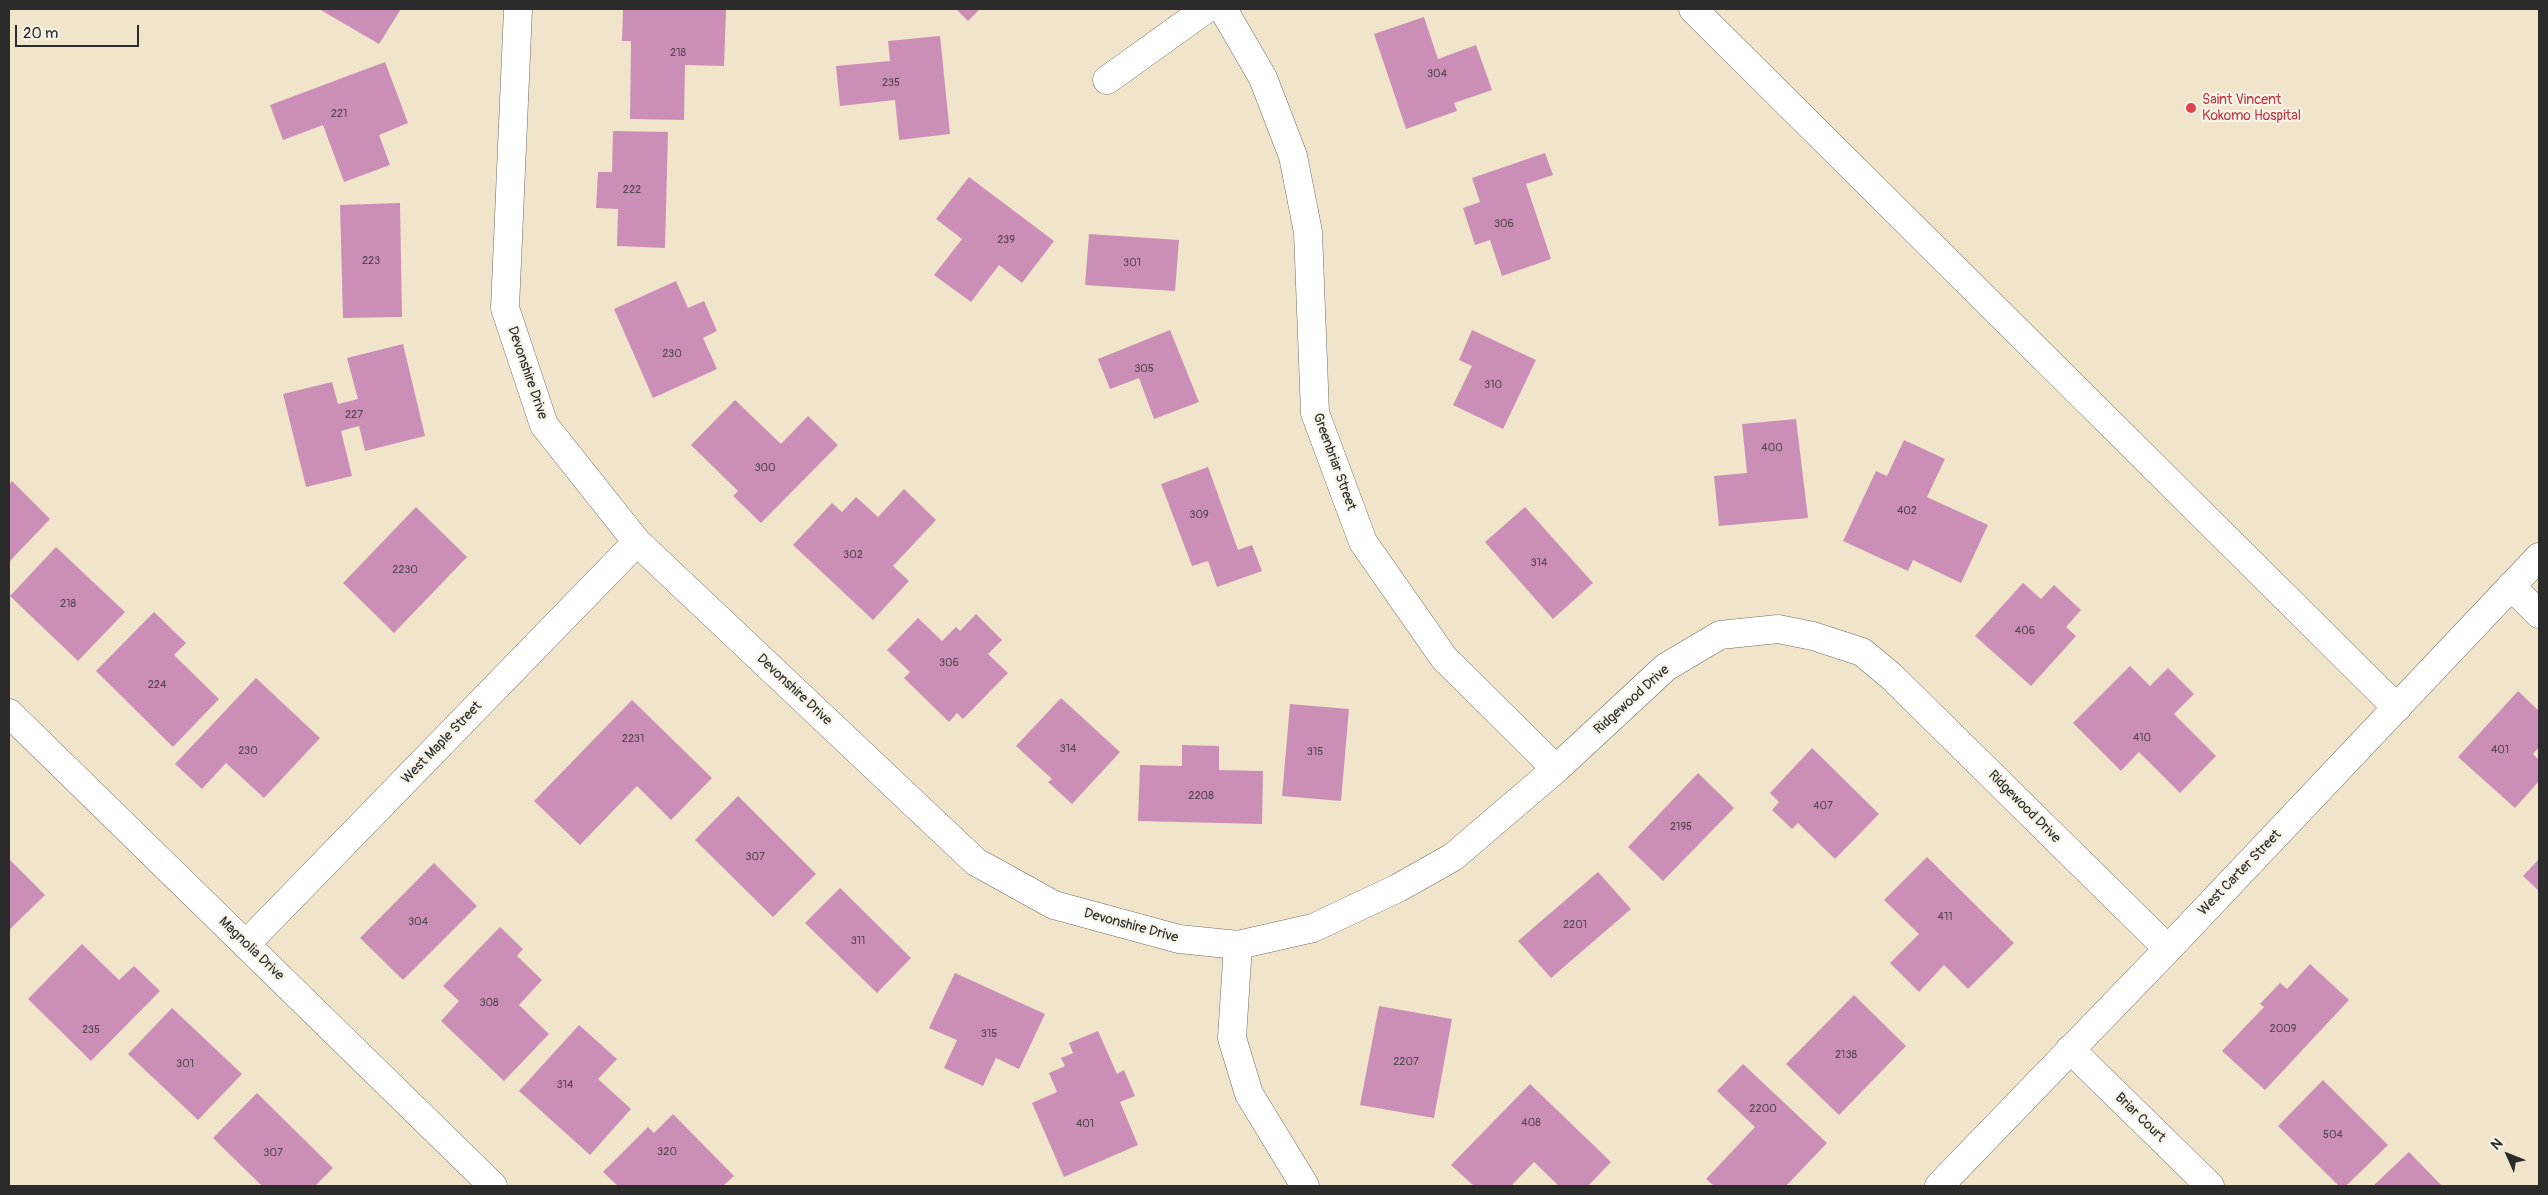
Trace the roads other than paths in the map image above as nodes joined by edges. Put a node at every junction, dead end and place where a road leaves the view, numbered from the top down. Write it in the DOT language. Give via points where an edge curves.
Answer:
graph roads {
  1 [pos="518,9"];
  2 [pos="1206,9"];
  3 [pos="1223,9"];
  4 [pos="1692,9"];
  5 [pos="1107,80"];
  6 [pos="637,542"];
  7 [pos="2539,557"];
  8 [pos="2511,586"];
  9 [pos="2539,614"];
  10 [pos="2397,708"];
  11 [pos="9,713"];
  12 [pos="1556,769"];
  13 [pos="246,944"];
  14 [pos="1238,945"];
  15 [pos="2168,949"];
  16 [pos="2070,1049"];
  17 [pos="493,1186"];
  18 [pos="1305,1186"];
  19 [pos="1939,1186"];
  20 [pos="2210,1186"];
  1 -- 6 [label="street, Devonshire Drive" via="505,308 544,425"];
  2 -- 5 [label="street"];
  3 -- 12 [label="street, Greenbriar Street" via="1263,78 1293,156 1308,232 1315,413 1363,542 1444,658"];
  4 -- 10 [label="street"];
  6 -- 13 [label="street, West Maple Street"];
  6 -- 14 [label="street, Devonshire Drive" via="976,862 1054,905 1179,939"];
  7 -- 8 [label="street, West Carter Street"];
  8 -- 9 [label="street"];
  8 -- 10 [label="street, West Carter Street"];
  10 -- 15 [label="street, West Carter Street"];
  11 -- 13 [label="street, Magnolia Drive"];
  12 -- 14 [label="street, Ridgewood Drive" via="1453,857 1398,888 1313,928"];
  12 -- 15 [label="street, Ridgewood Drive" via="1666,667 1720,636 1778,629 1813,636 1862,652 1891,676"];
  13 -- 17 [label="street, Magnolia Drive"];
  14 -- 18 [label="street" via="1232,1038 1249,1094"];
  15 -- 16 [label="street, West Carter Street"];
  16 -- 19 [label="street, West Carter Street"];
  16 -- 20 [label="street, Briar Court"];
}
